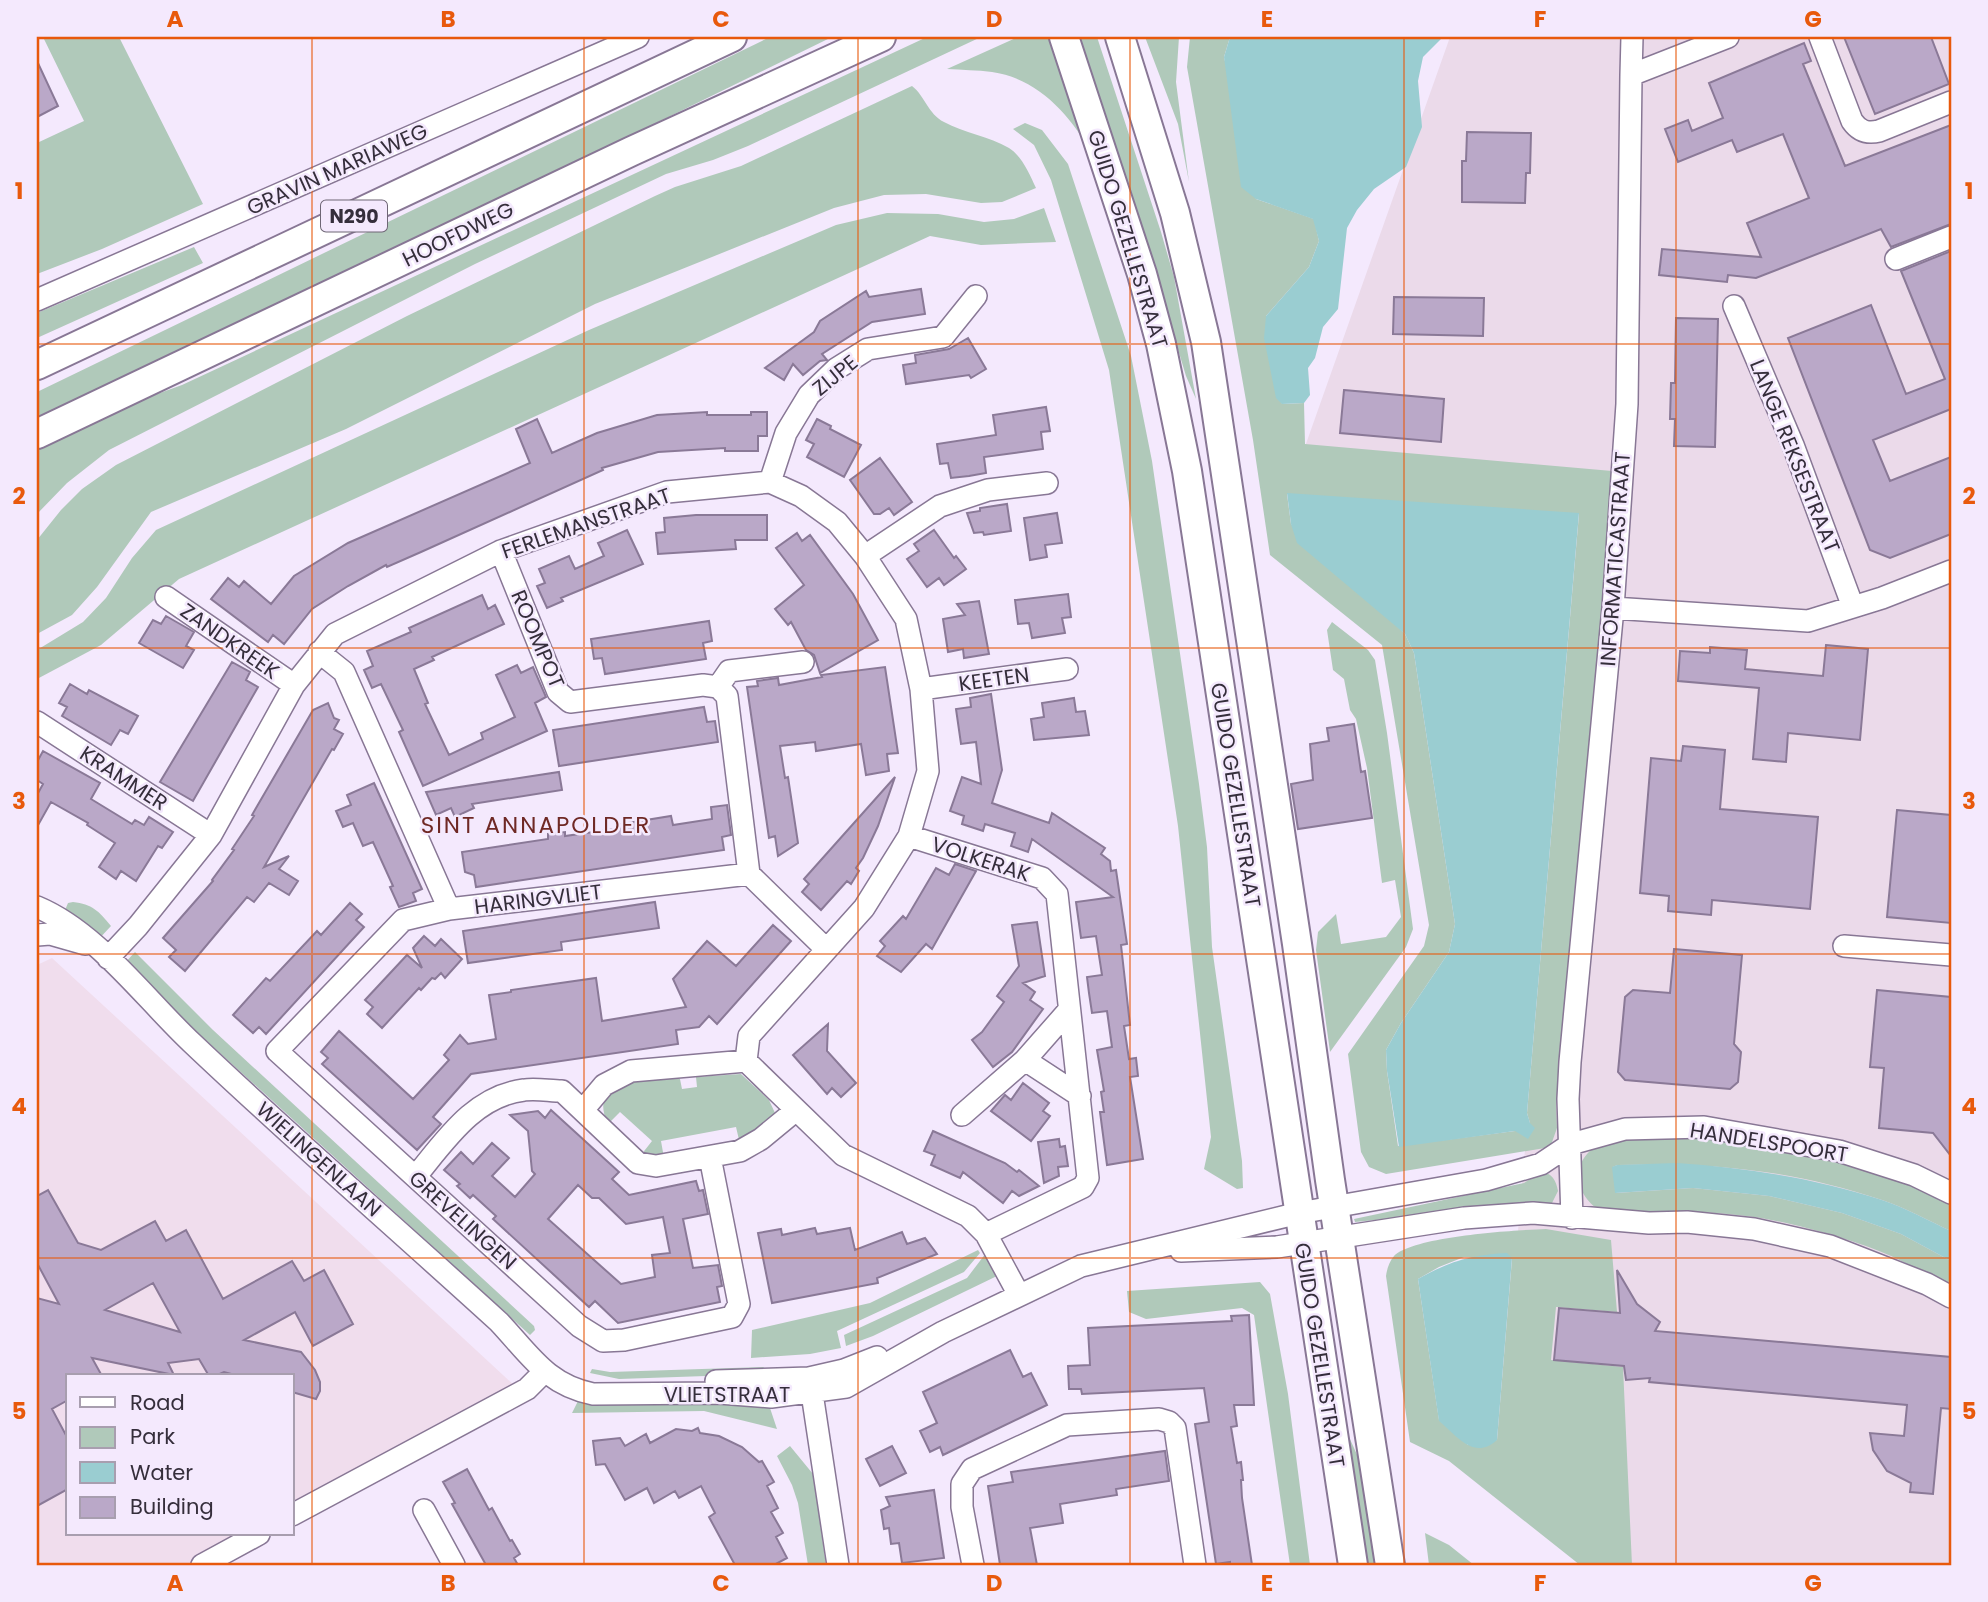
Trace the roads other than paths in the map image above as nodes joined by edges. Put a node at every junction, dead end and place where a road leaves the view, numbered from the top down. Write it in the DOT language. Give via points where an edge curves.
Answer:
graph roads {
  1 [pos="638,37"];
  2 [pos="732,37"];
  3 [pos="881,37"];
  4 [pos="1064,37"];
  5 [pos="1121,37"];
  6 [pos="1632,37"];
  7 [pos="1728,37"];
  8 [pos="1820,37"];
  9 [pos="1631,75"];
  10 [pos="1951,102"];
  11 [pos="1951,237"];
  12 [pos="1896,259"];
  13 [pos="976,296"];
  14 [pos="37,300"];
  15 [pos="1734,306"];
  16 [pos="37,365"];
  17 [pos="37,434"];
  18 [pos="770,482"];
  19 [pos="1047,483"];
  20 [pos="501,551"];
  21 [pos="864,556"];
  22 [pos="1951,571"];
  23 [pos="166,597"];
  24 [pos="1853,607"];
  25 [pos="1612,608"];
  26 [pos="319,652"];
  27 [pos="803,662"];
  28 [pos="1067,669"];
  29 [pos="294,685"];
  30 [pos="718,687"];
  31 [pos="921,689"];
  32 [pos="37,722"];
  33 [pos="211,835"];
  34 [pos="909,836"];
  35 [pos="749,874"];
  36 [pos="37,907"];
  37 [pos="449,909"];
  38 [pos="37,935"];
  39 [pos="1844,946"];
  40 [pos="826,949"];
  41 [pos="101,952"];
  42 [pos="1951,955"];
  43 [pos="1069,1010"];
  44 [pos="1025,1060"];
  45 [pos="746,1061"];
  46 [pos="1080,1096"];
  47 [pos="583,1110"];
  48 [pos="795,1111"];
  49 [pos="962,1115"];
  50 [pos="1571,1144"];
  51 [pos="710,1157"];
  52 [pos="416,1176"];
  53 [pos="1951,1193"];
  54 [pos="1334,1208"];
  55 [pos="1299,1213"];
  56 [pos="1572,1218"];
  57 [pos="986,1234"];
  58 [pos="1339,1238"];
  59 [pos="1303,1244"];
  60 [pos="1133,1252"];
  61 [pos="1019,1295"];
  62 [pos="1951,1297"];
  63 [pos="544,1372"];
  64 [pos="810,1385"];
  65 [pos="424,1510"];
  66 [pos="294,1514"];
  67 [pos="255,1536"];
  68 [pos="202,1565"];
  69 [pos="454,1565"];
  70 [pos="838,1565"];
  71 [pos="973,1565"];
  72 [pos="1195,1565"];
  73 [pos="1353,1565"];
  74 [pos="1390,1565"];
  1 -- 14 [label="street, GRAVIN MARIAWEG"];
  2 -- 16 [label="main road, N290"];
  3 -- 17 [label="main road, HOOFDWEG"];
  4 -- 55 [label="main road, GUIDO GEZELLESTRAAT" via="1142,274 1182,446"];
  5 -- 54 [label="main road, GUIDO GEZELLESTRAAT" via="1175,213 1206,342"];
  6 -- 9 [label="street, INFORMATICASTRAAT"];
  7 -- 9 [label="street"];
  8 -- 10 [label="street" via="1852,121 1861,130 1879,131"];
  9 -- 25 [label="street, INFORMATICASTRAAT" via="1627,404"];
  11 -- 12 [label="street"];
  13 -- 18 [label="street, ZIJPE" via="943,337 868,349 836,369 809,395 786,433"];
  15 -- 24 [label="street, LANGE REKSESTRAAT" via="1793,445"];
  18 -- 20 [label="street, FERLEMANSTRAAT" via="667,492"];
  18 -- 21 [label="street" via="801,496 837,522"];
  19 -- 21 [label="street" via="988,490 940,506"];
  20 -- 26 [label="street, FERLEMANSTRAAT" via="335,634"];
  20 -- 30 [label="street, ROOMPOT" via="558,692 570,702 703,685"];
  21 -- 31 [label="street" via="906,619"];
  22 -- 24 [label="street"];
  23 -- 29 [label="street, ZANDKREEK"];
  24 -- 25 [label="street" via="1808,621"];
  25 -- 50 [label="street, INFORMATICASTRAAT" via="1570,1062"];
  26 -- 29 [label="street, FERLEMANSTRAAT"];
  26 -- 37 [label="street, HARINGVLIET" via="344,672"];
  27 -- 30 [label="street" via="729,671"];
  28 -- 31 [label="street, KEETEN"];
  29 -- 33 [label="street, FERLEMANSTRAAT"];
  30 -- 35 [label="street" via="727,696"];
  31 -- 34 [label="street" via="928,771"];
  32 -- 33 [label="street, KRAMMER"];
  33 -- 41 [label="street, FERLEMANSTRAAT" via="138,926"];
  34 -- 40 [label="street" via="864,908"];
  34 -- 43 [label="street, VOLKERAK" via="1042,878 1057,894"];
  35 -- 37 [label="street, HARINGVLIET"];
  35 -- 40 [label="street"];
  36 -- 41 [label="street, WIELINGENLAAN" via="56,915"];
  37 -- 52 [label="street, GREVELINGEN" via="402,920 277,1051"];
  38 -- 41 [label="street" via="50,934"];
  39 -- 42 [label="street"];
  40 -- 45 [label="street" via="749,1036"];
  41 -- 63 [label="street, WIELINGENLAAN" via="191,1043 499,1322"];
  43 -- 44 [label="street"];
  43 -- 46 [label="street, VOLKERAK"];
  44 -- 46 [label="street"];
  44 -- 49 [label="street"];
  45 -- 47 [label="street" via="631,1071 604,1086"];
  45 -- 48 [label="street"];
  46 -- 57 [label="street, VOLKERAK" via="1088,1178 1083,1187"];
  47 -- 51 [label="street" via="638,1163 656,1166"];
  47 -- 52 [label="street" via="562,1091 524,1090 496,1098 475,1109"];
  48 -- 51 [label="street" via="740,1151"];
  48 -- 57 [label="street" via="843,1155 968,1216"];
  50 -- 53 [label="street, HANDELSPOORT" via="1625,1129 1704,1127 1839,1151 1914,1175"];
  50 -- 54 [label="street" via="1541,1164 1486,1180"];
  50 -- 56 [label="street"];
  51 -- 52 [label="street, GREVELINGEN" via="739,1304 732,1317 624,1340 603,1341 579,1326"];
  54 -- 55 [label="street, VLIETSTRAAT"];
  54 -- 58 [label="main road, GUIDO GEZELLESTRAAT"];
  55 -- 59 [label="main road, GUIDO GEZELLESTRAAT"];
  55 -- 60 [label="street, VLIETSTRAAT"];
  56 -- 58 [label="street" via="1532,1213 1464,1218"];
  56 -- 62 [label="street" via="1754,1229 1830,1246"];
  57 -- 61 [label="street"];
  58 -- 59 [label="street, VLIETSTRAAT"];
  58 -- 74 [label="main road, GUIDO GEZELLESTRAAT"];
  59 -- 60 [label="street, VLIETSTRAAT"];
  59 -- 73 [label="main road, GUIDO GEZELLESTRAAT"];
  60 -- 61 [label="street, VLIETSTRAAT" via="1081,1266"];
  61 -- 64 [label="street, VLIETSTRAAT" via="846,1387"];
  63 -- 64 [label="street, VLIETSTRAAT" via="574,1390 593,1394 771,1397"];
  63 -- 66 [label="street" via="527,1389"];
  64 -- 70 [label="street"];
  65 -- 69 [label="street"];
  67 -- 68 [label="street"];
  71 -- 72 [label="street" via="962,1507 962,1484 972,1469 1067,1425 1159,1419 1175,1428"];
}
